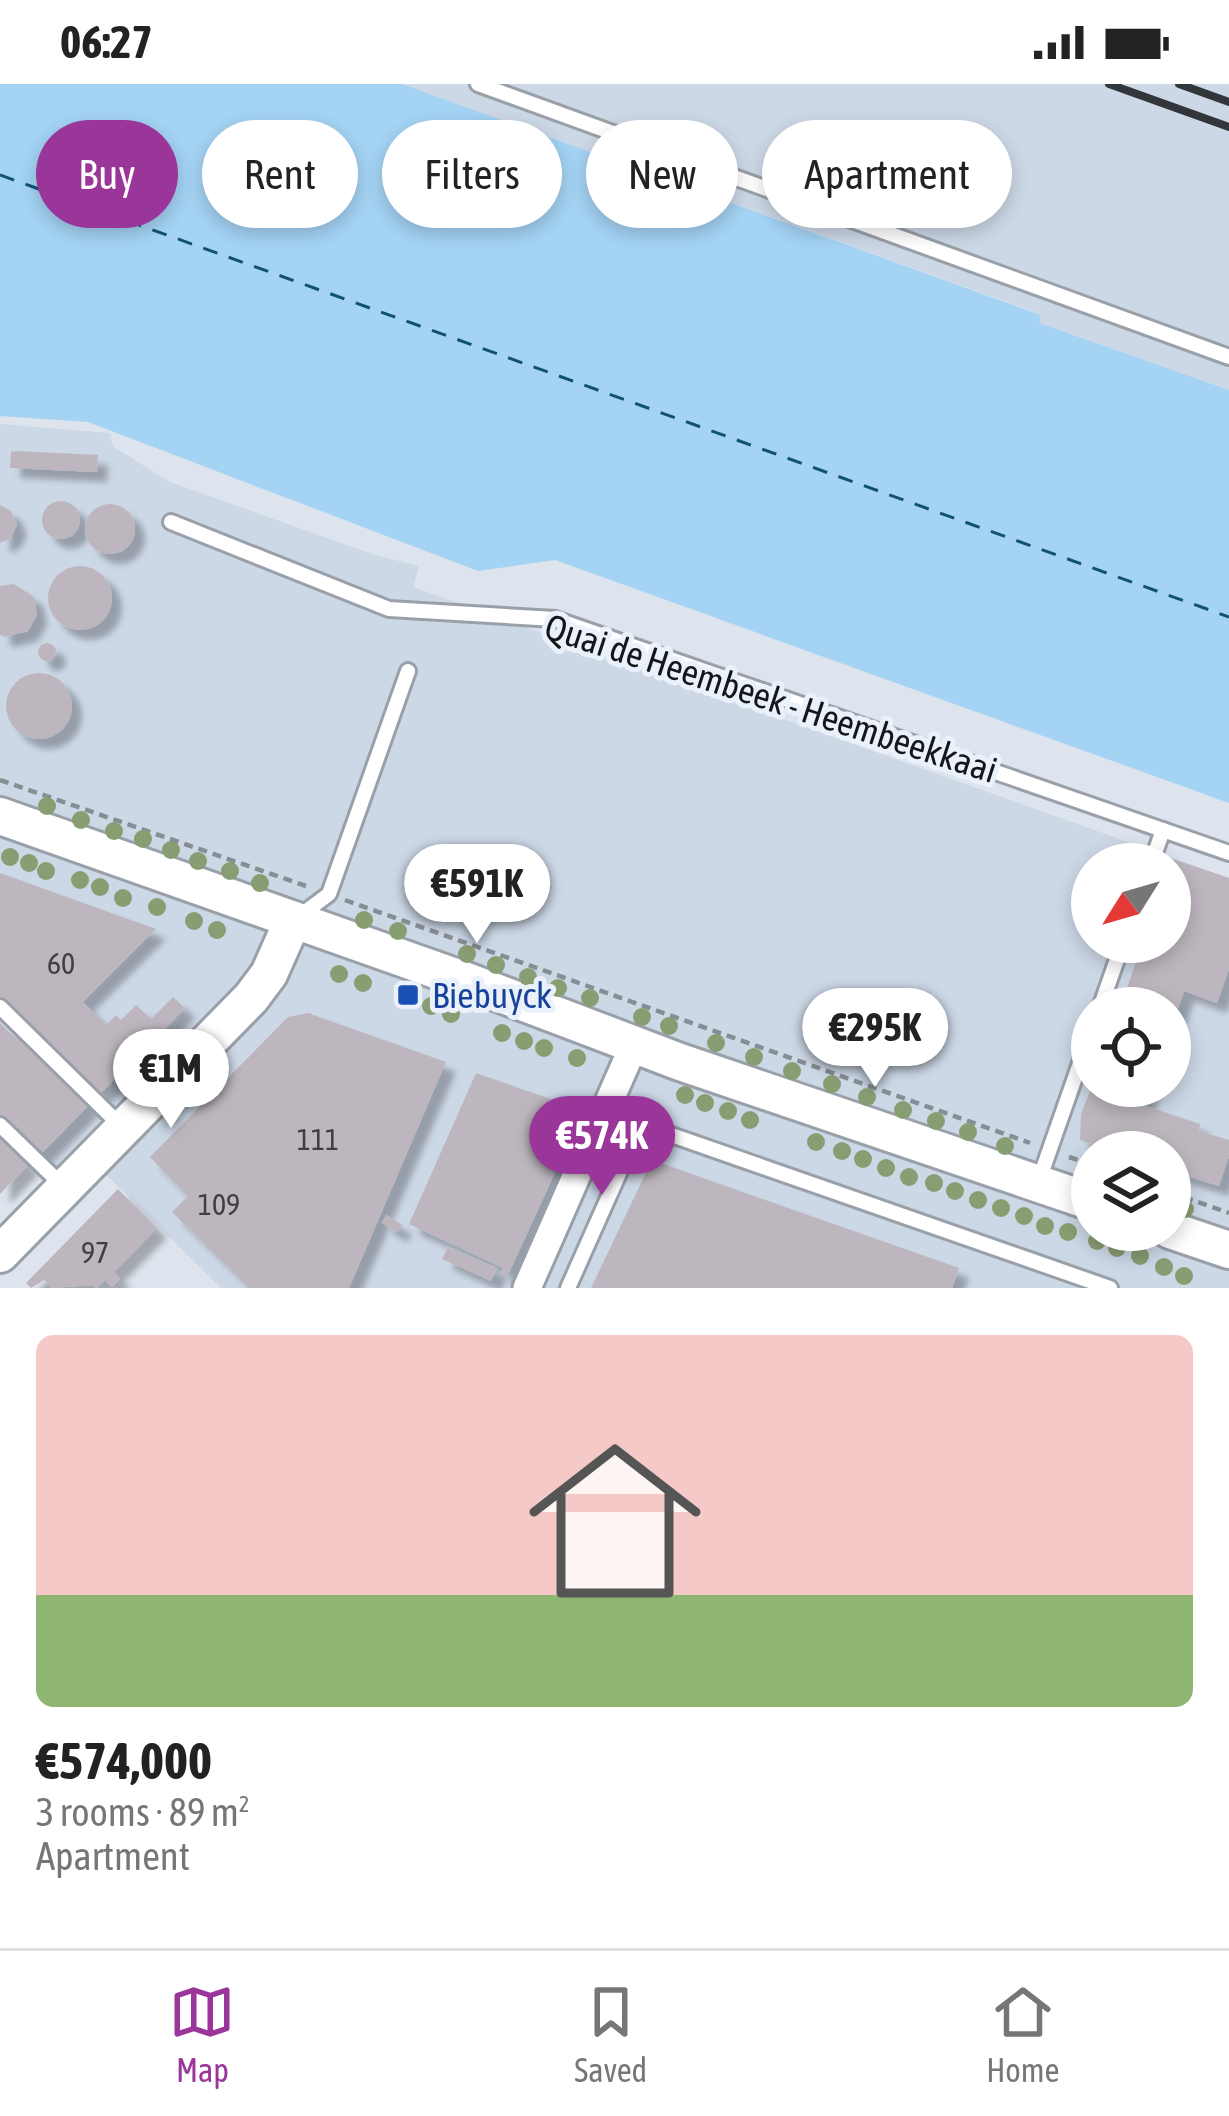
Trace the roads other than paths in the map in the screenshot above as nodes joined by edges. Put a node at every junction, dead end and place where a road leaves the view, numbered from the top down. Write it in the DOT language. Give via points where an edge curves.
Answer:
graph roads {
  1 [pos="478,84"];
  2 [pos="1229,357"];
  3 [pos="171,522"];
  4 [pos="408,670"];
  5 [pos="0,816"];
  6 [pos="1163,830"];
  7 [pos="1158,843"];
  8 [pos="1229,853"];
  9 [pos="293,920"];
  10 [pos="0,1007"];
  11 [pos="634,1046"];
  12 [pos="1071,1088"];
  13 [pos="0,1125"];
  14 [pos="123,1128"];
  15 [pos="1043,1167"];
  16 [pos="1071,1187"];
  17 [pos="64,1188"];
  18 [pos="1191,1237"];
  19 [pos="5,1239"];
  20 [pos="1229,1250"];
  21 [pos="527,1288"];
  22 [pos="568,1288"];
  23 [pos="1110,1288"];
  1 -- 2 [label="lane"];
  3 -- 6 [label="lane, Quai de Heembeek - Heembeekkaai" via="389,609 555,620"];
  4 -- 9 [label="lane" via="329,894"];
  5 -- 9 [label="main road"];
  6 -- 7 [label="lane"];
  6 -- 8 [label="lane, Quai de Heembeek - Heembeekkaai"];
  9 -- 11 [label="main road"];
  9 -- 14 [label="main road" via="261,987"];
  10 -- 14 [label="lane"];
  11 -- 15 [label="main road"];
  11 -- 21 [label="street"];
  12 -- 15 [label="lane"];
  13 -- 17 [label="lane"];
  14 -- 17 [label="main road"];
  15 -- 16 [label="main road"];
  17 -- 19 [label="main road"];
  18 -- 20 [label="main road"];
  22 -- 23 [label="lane" via="629,1151 660,1131"];
}
